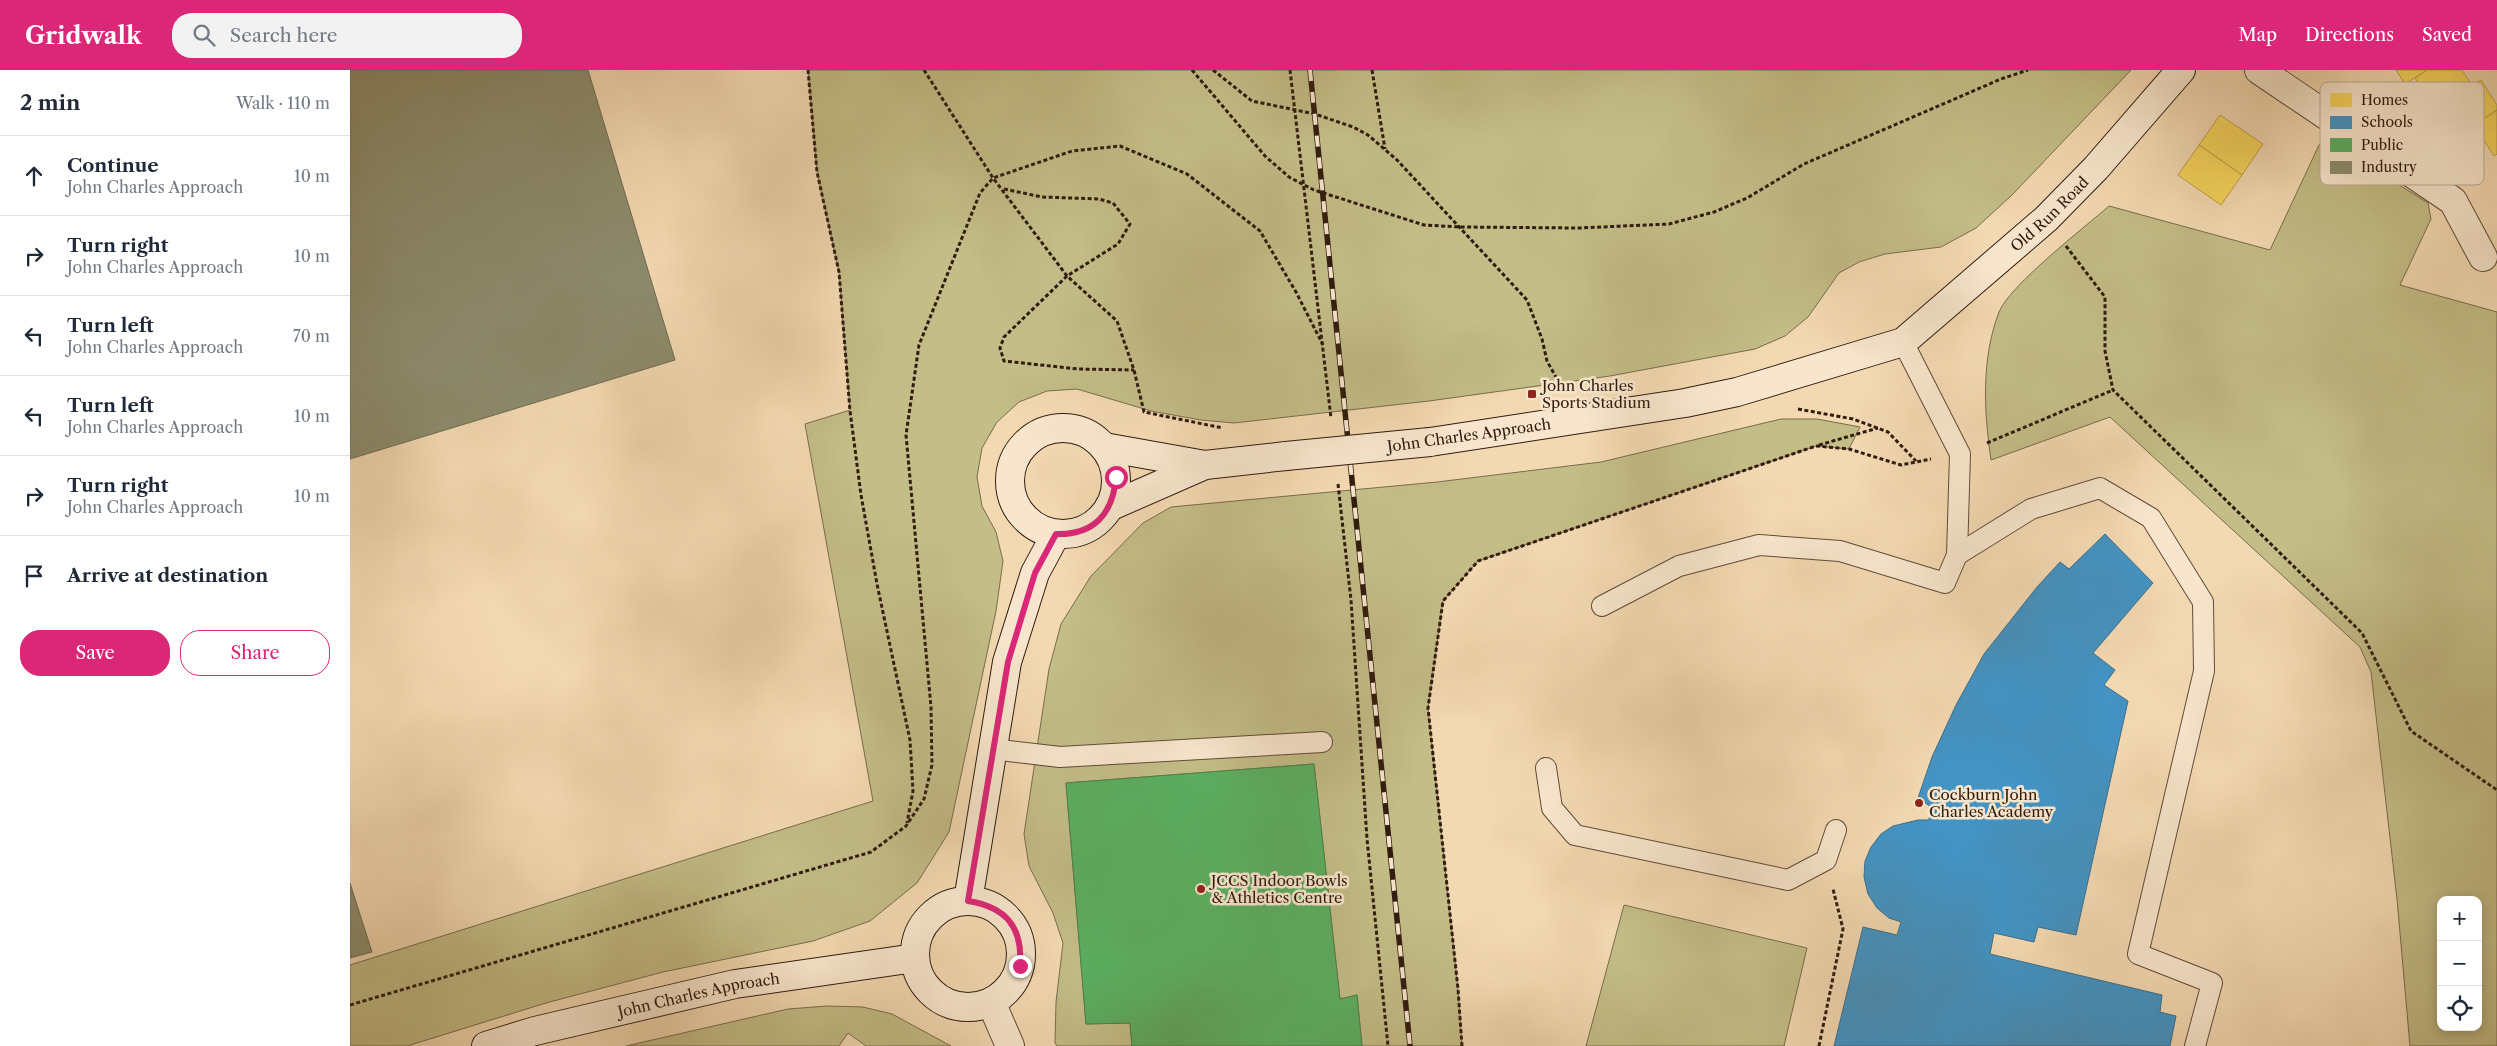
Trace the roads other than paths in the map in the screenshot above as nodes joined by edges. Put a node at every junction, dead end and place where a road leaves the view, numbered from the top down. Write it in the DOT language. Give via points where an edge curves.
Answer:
graph roads {
  1 [pos="2181,70"];
  2 [pos="2259,70"];
  3 [pos="2320,111"];
  4 [pos="2429,185"];
  5 [pos="2483,257"];
  6 [pos="1903,342"];
  7 [pos="1104,447"];
  8 [pos="1205,465"];
  9 [pos="1109,507"];
  10 [pos="1056,534"];
  11 [pos="1957,555"];
  12 [pos="1602,606"];
  13 [pos="1322,742"];
  14 [pos="992,749"];
  15 [pos="1546,768"];
  16 [pos="1836,830"];
  17 [pos="968,901"];
  18 [pos="915,958"];
  19 [pos="991,1002"];
  20 [pos="486,1046"];
  21 [pos="1010,1046"];
  22 [pos="2195,1046"];
  1 -- 6 [label="street, Old Run Road" via="2096,168 2046,219"];
  2 -- 3 [label="street"];
  4 -- 5 [label="street" via="2453,201"];
  6 -- 8 [label="street, John Charles Approach, bridge" via="1737,392 1685,403 1430,442"];
  6 -- 11 [label="lane" via="1960,454"];
  7 -- 8 [label="street, John Charles Approach"];
  7 -- 9 [label="street, John Charles Approach" via="1116,477"];
  7 -- 10 [label="street, John Charles Approach" via="1075,429 1058,428 1041,432 1016,455 1010,471 1010,489 1015,505 1039,528"];
  8 -- 9 [label="street, John Charles Approach"];
  9 -- 10 [label="street, John Charles Approach" via="1086,529"];
  10 -- 14 [label="street" via="1035,573 1008,662"];
  11 -- 12 [label="lane" via="1945,583 1840,551 1759,546 1679,566"];
  11 -- 22 [label="lane" via="2031,509 2100,488 2151,518 2203,602 2204,671 2138,954 2212,983"];
  13 -- 14 [label="lane" via="1060,757"];
  14 -- 17 [label="street"];
  15 -- 16 [label="lane" via="1552,808 1575,834 1788,880 1826,860"];
  17 -- 18 [label="street" via="945,906 926,921 915,945"];
  17 -- 19 [label="street" via="998,910 1017,934 1021,950 1020,966 1014,980"];
  18 -- 19 [label="street" via="918,974 926,987 940,999 961,1006 980,1006"];
  18 -- 20 [label="street, John Charles Approach" via="735,984 535,1031"];
  19 -- 21 [label="street"];
}
